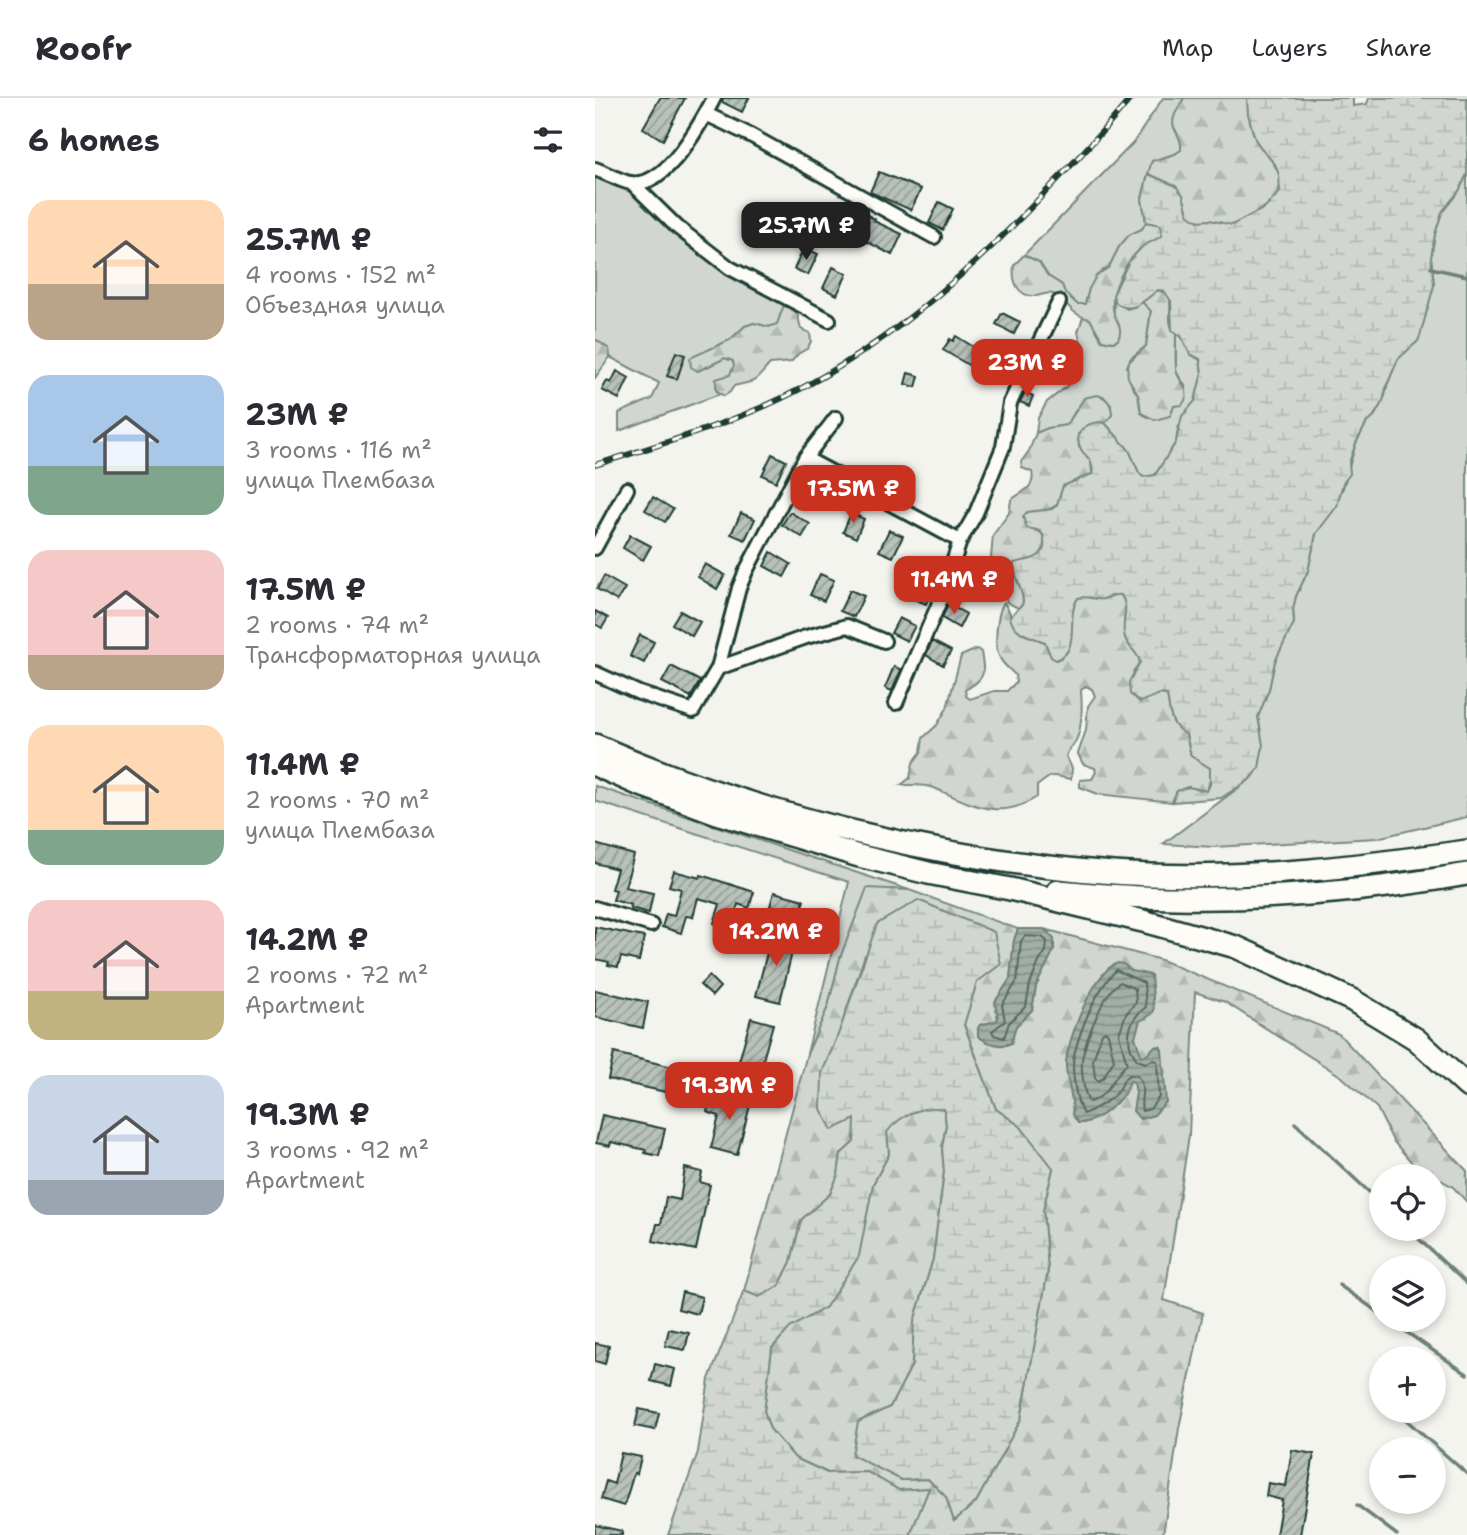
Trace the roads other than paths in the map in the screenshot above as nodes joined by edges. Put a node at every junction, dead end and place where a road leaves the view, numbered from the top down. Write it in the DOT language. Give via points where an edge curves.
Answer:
graph roads {
  1 [pos="714,98"];
  2 [pos="706,114"];
  3 [pos="595,169"];
  4 [pos="632,183"];
  5 [pos="934,237"];
  6 [pos="1059,302"];
  7 [pos="829,320"];
  8 [pos="836,418"];
  9 [pos="804,458"];
  10 [pos="627,489"];
  11 [pos="960,541"];
  12 [pos="595,548"];
  13 [pos="884,641"];
  14 [pos="717,668"];
  15 [pos="595,673"];
  16 [pos="896,703"];
  17 [pos="595,745"];
  18 [pos="595,765"];
  19 [pos="1467,845"];
  20 [pos="1467,851"];
  21 [pos="1427,857"];
  22 [pos="1467,874"];
  23 [pos="1010,889"];
  24 [pos="595,908"];
  25 [pos="651,925"];
  26 [pos="1467,1086"];
  1 -- 2 [label="street"];
  2 -- 4 [label="street" via="682,153 653,177"];
  2 -- 5 [label="street"];
  3 -- 4 [label="street"];
  4 -- 7 [label="street" via="730,268"];
  6 -- 11 [label="street" via="1010,403 1003,447"];
  8 -- 9 [label="street"];
  9 -- 11 [label="street"];
  9 -- 14 [label="street" via="739,588"];
  10 -- 12 [label="street"];
  11 -- 16 [label="street" via="943,594"];
  13 -- 14 [label="street" via="847,626"];
  14 -- 15 [label="street" via="693,710"];
  17 -- 21 [label="main road" via="795,816 992,860 1151,875 1303,871"];
  18 -- 23 [label="main road" via="743,821 928,873"];
  19 -- 21 [label="main road"];
  20 -- 21 [label="main road"];
  22 -- 23 [label="main road" via="1269,897 1174,898"];
  23 -- 26 [label="main road" via="1247,952 1381,1017 1416,1039"];
  24 -- 25 [label="street"];
}
